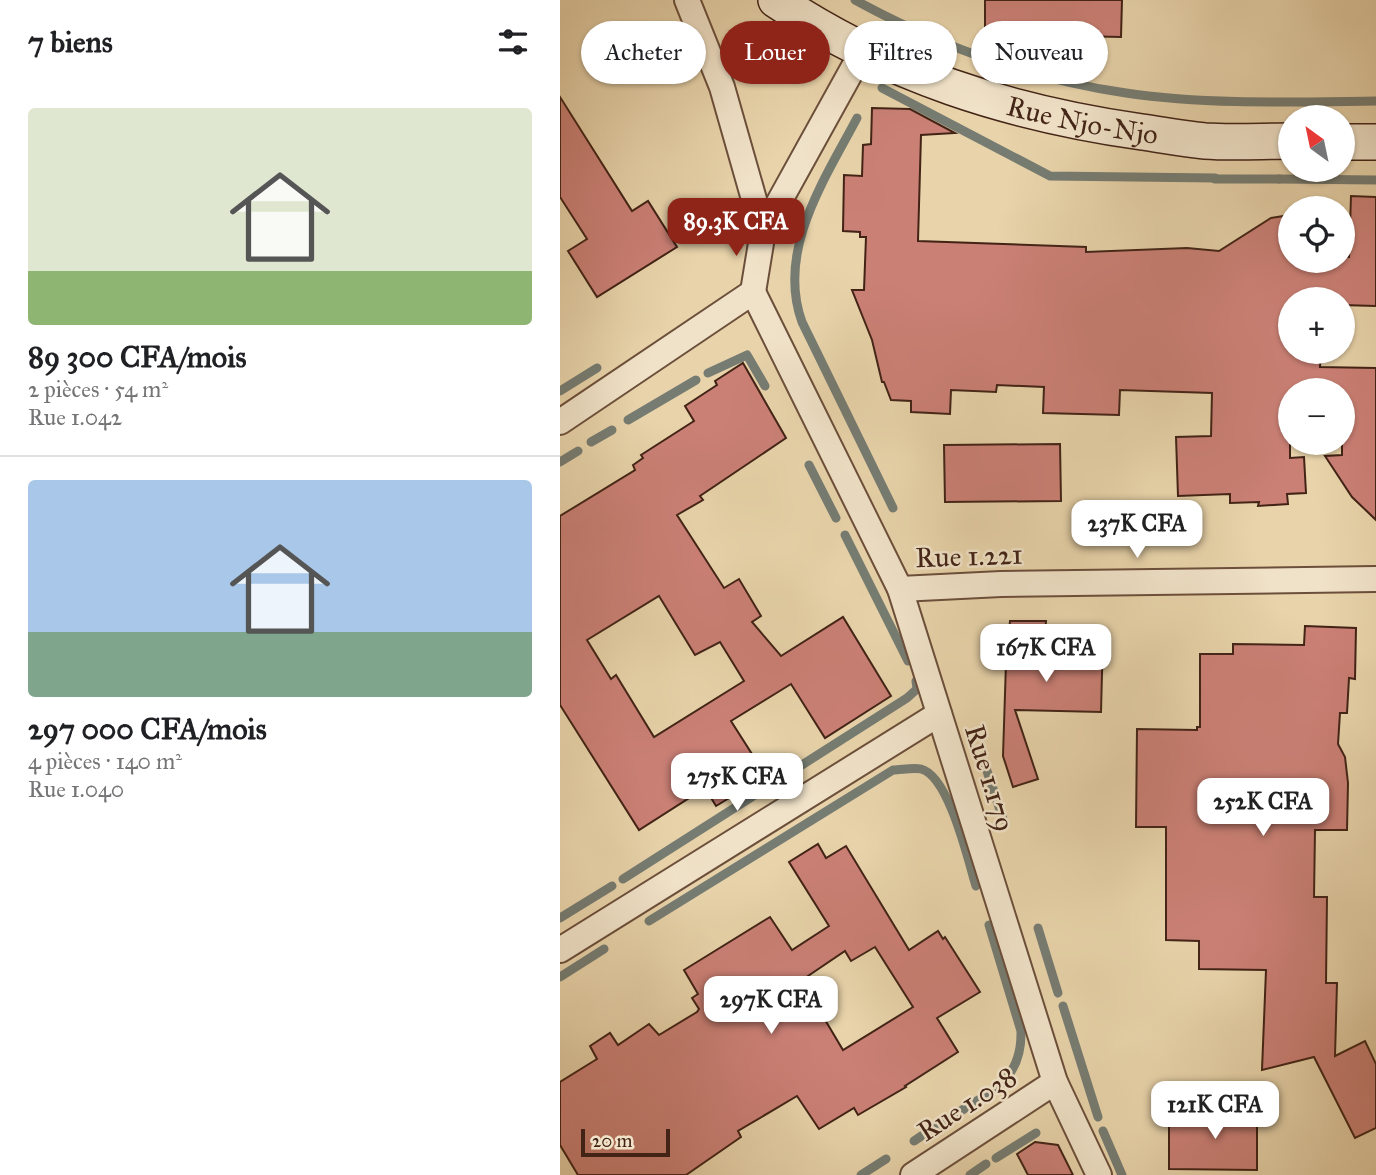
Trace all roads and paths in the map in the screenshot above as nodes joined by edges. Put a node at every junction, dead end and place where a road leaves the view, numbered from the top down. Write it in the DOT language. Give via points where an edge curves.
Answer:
graph roads {
  1 [pos="687,0"];
  2 [pos="776,0"];
  3 [pos="844,41"];
  4 [pos="844,84"];
  5 [pos="937,84"];
  6 [pos="1278,141"];
  7 [pos="1355,142"];
  8 [pos="1376,142"];
  9 [pos="763,231"];
  10 [pos="753,292"];
  11 [pos="560,422"];
  12 [pos="1376,579"];
  13 [pos="900,589"];
  14 [pos="939,714"];
  15 [pos="560,950"];
  16 [pos="1055,1082"];
  17 [pos="913,1175"];
  18 [pos="1099,1175"];
  1 -- 9 [label="street" via="722,87"];
  2 -- 3 [label="main road, Rue Njo-Njo"];
  4 -- 9 [label="street"];
  5 -- 6 [label="main road, Rue Njo-Njo" via="1014,108 1094,125 1205,141"];
  7 -- 8 [label="main road"];
  9 -- 10 [label="street"];
  10 -- 11 [label="street"];
  10 -- 13 [label="street, Rue 1.179"];
  12 -- 13 [label="street, Rue 1.221"];
  13 -- 14 [label="street, Rue 1.179"];
  14 -- 15 [label="street"];
  14 -- 16 [label="street, Rue 1.179"];
  16 -- 17 [label="street, Rue 1.038"];
  16 -- 18 [label="street, Rue 1.179"];
}
